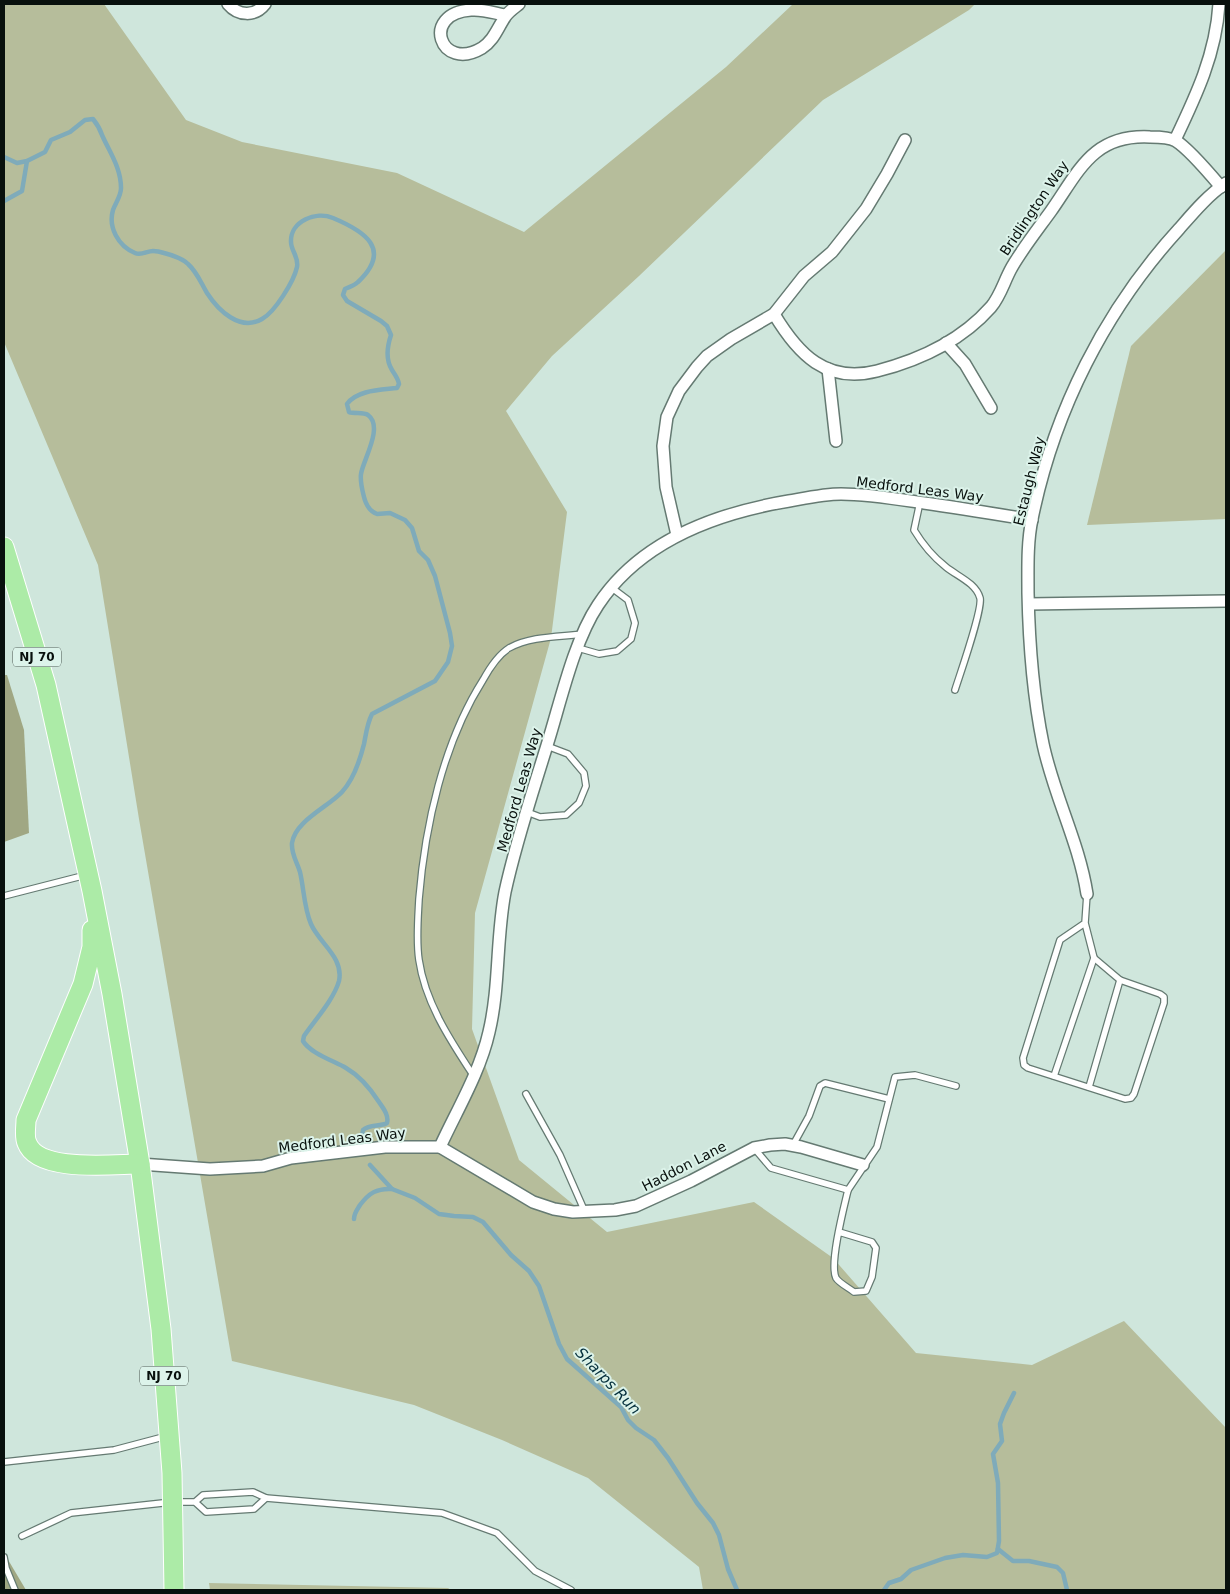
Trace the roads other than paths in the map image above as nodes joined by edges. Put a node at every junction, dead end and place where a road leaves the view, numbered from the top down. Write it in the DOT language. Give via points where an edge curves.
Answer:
graph roads {
  1 [pos="228,4"];
  2 [pos="265,4"];
  3 [pos="519,4"];
  4 [pos="1219,4"];
  5 [pos="506,15"];
  6 [pos="904,140"];
  7 [pos="1175,140"];
  8 [pos="1224,185"];
  9 [pos="774,314"];
  10 [pos="946,343"];
  11 [pos="828,370"];
  12 [pos="991,408"];
  13 [pos="836,441"];
  14 [pos="920,502"];
  15 [pos="1032,520"];
  16 [pos="677,535"];
  17 [pos="4,547"];
  18 [pos="612,588"];
  19 [pos="1226,601"];
  20 [pos="1029,604"];
  21 [pos="583,634"];
  22 [pos="578,648"];
  23 [pos="955,690"];
  24 [pos="547,746"];
  25 [pos="527,812"];
  26 [pos="90,883"];
  27 [pos="1087,894"];
  28 [pos="4,896"];
  29 [pos="1085,923"];
  30 [pos="1094,958"];
  31 [pos="1120,980"];
  32 [pos="473,1075"];
  33 [pos="1054,1076"];
  34 [pos="956,1086"];
  35 [pos="1090,1087"];
  36 [pos="526,1094"];
  37 [pos="889,1099"];
  38 [pos="793,1145"];
  39 [pos="440,1147"];
  40 [pos="754,1148"];
  41 [pos="140,1164"];
  42 [pos="864,1165"];
  43 [pos="848,1190"];
  44 [pos="585,1212"];
  45 [pos="840,1232"];
  46 [pos="169,1435"];
  47 [pos="4,1462"];
  48 [pos="266,1498"];
  49 [pos="172,1502"];
  50 [pos="195,1502"];
  51 [pos="22,1536"];
  52 [pos="4,1556"];
  53 [pos="15,1590"];
  54 [pos="174,1590"];
  55 [pos="571,1590"];
  1 -- 2 [label="street" via="245,14 255,12"];
  3 -- 5 [label="street"];
  4 -- 7 [label="street" via="1208,64"];
  5 -- 5 [label="street" via="491,41 480,48 457,54 449,52 444,45 440,31 443,21 451,15 471,10"];
  6 -- 9 [label="street" via="858,221 832,252 804,276"];
  7 -- 8 [label="street"];
  7 -- 10 [label="street, Bridlington Way" via="1127,138 1106,144 1096,151 1074,175 1015,262 999,296 979,318"];
  8 -- 15 [label="street, Estaugh Way" via="1154,257 1107,323 1063,416"];
  9 -- 11 [label="street, Bridlington Way" via="792,341"];
  9 -- 16 [label="street" via="707,356 672,404 664,432 663,460"];
  10 -- 11 [label="street, Bridlington Way" via="916,359 874,372 845,374"];
  10 -- 12 [label="street" via="965,364"];
  11 -- 13 [label="street"];
  14 -- 15 [label="street, Medford Leas Way"];
  14 -- 16 [label="street, Medford Leas Way" via="840,494 802,499 744,510"];
  14 -- 23 [label="lane" via="914,530 924,546 970,584 980,599"];
  15 -- 20 [label="street, Estaugh Way"];
  16 -- 18 [label="street, Medford Leas Way" via="648,553"];
  17 -- 26 [label="highway, NJ 70" via="46,685"];
  18 -- 21 [label="street, Medford Leas Way" via="597,605"];
  18 -- 22 [label="lane" via="628,600 635,623 631,639 617,651 599,654"];
  19 -- 20 [label="street"];
  20 -- 27 [label="street, Estaugh Way" via="1032,671 1043,745 1079,856"];
  21 -- 22 [label="street, Medford Leas Way"];
  21 -- 32 [label="lane" via="529,640 508,649 491,667 469,701 449,750 436,799 422,862 419,960 428,995 451,1042"];
  22 -- 24 [label="street, Medford Leas Way"];
  24 -- 25 [label="street, Medford Leas Way"];
  24 -- 25 [label="lane" via="568,754 584,773 586,786 579,802 566,815 540,817"];
  25 -- 32 [label="street, Medford Leas Way" via="505,893 496,996 489,1034"];
  26 -- 28 [label="lane"];
  26 -- 41 [label="highway, NJ 70"];
  26 -- 41 [label="highway" via="92,947 83,984 26,1120 26,1142 32,1152 45,1160 66,1164"];
  27 -- 29 [label="lane"];
  29 -- 30 [label="lane"];
  29 -- 33 [label="lane" via="1060,940 1023,1058 1028,1068"];
  30 -- 31 [label="lane"];
  30 -- 33 [label="lane"];
  31 -- 35 [label="lane"];
  31 -- 35 [label="lane" via="1160,994 1164,1003 1131,1098"];
  32 -- 39 [label="street, Medford Leas Way"];
  33 -- 35 [label="lane"];
  34 -- 37 [label="lane" via="915,1076 895,1077"];
  36 -- 44 [label="lane" via="560,1155"];
  37 -- 38 [label="lane" via="824,1083"];
  37 -- 42 [label="lane" via="877,1147"];
  38 -- 40 [label="street, Haddon Lane"];
  38 -- 42 [label="street, Haddon Lane"];
  39 -- 41 [label="street, Medford Leas Way" via="385,1147 291,1158 263,1166 228,1168"];
  39 -- 44 [label="street, Haddon Lane" via="533,1202 554,1209"];
  40 -- 43 [label="lane" via="771,1168"];
  40 -- 44 [label="street, Haddon Lane" via="636,1206"];
  41 -- 46 [label="highway, NJ 70"];
  42 -- 43 [label="lane"];
  43 -- 45 [label="lane"];
  45 -- 45 [label="lane" via="833,1269 836,1279 854,1292 866,1291 876,1248 872,1242"];
  46 -- 47 [label="lane" via="114,1450"];
  46 -- 49 [label="highway, NJ 70"];
  48 -- 50 [label="lane" via="253,1492 204,1495"];
  48 -- 50 [label="lane" via="254,1509 206,1512"];
  48 -- 55 [label="lane" via="442,1513 497,1533 535,1571"];
  49 -- 50 [label="lane"];
  49 -- 51 [label="lane" via="71,1513"];
  49 -- 54 [label="highway, NJ 70"];
  52 -- 53 [label="lane"];
}
